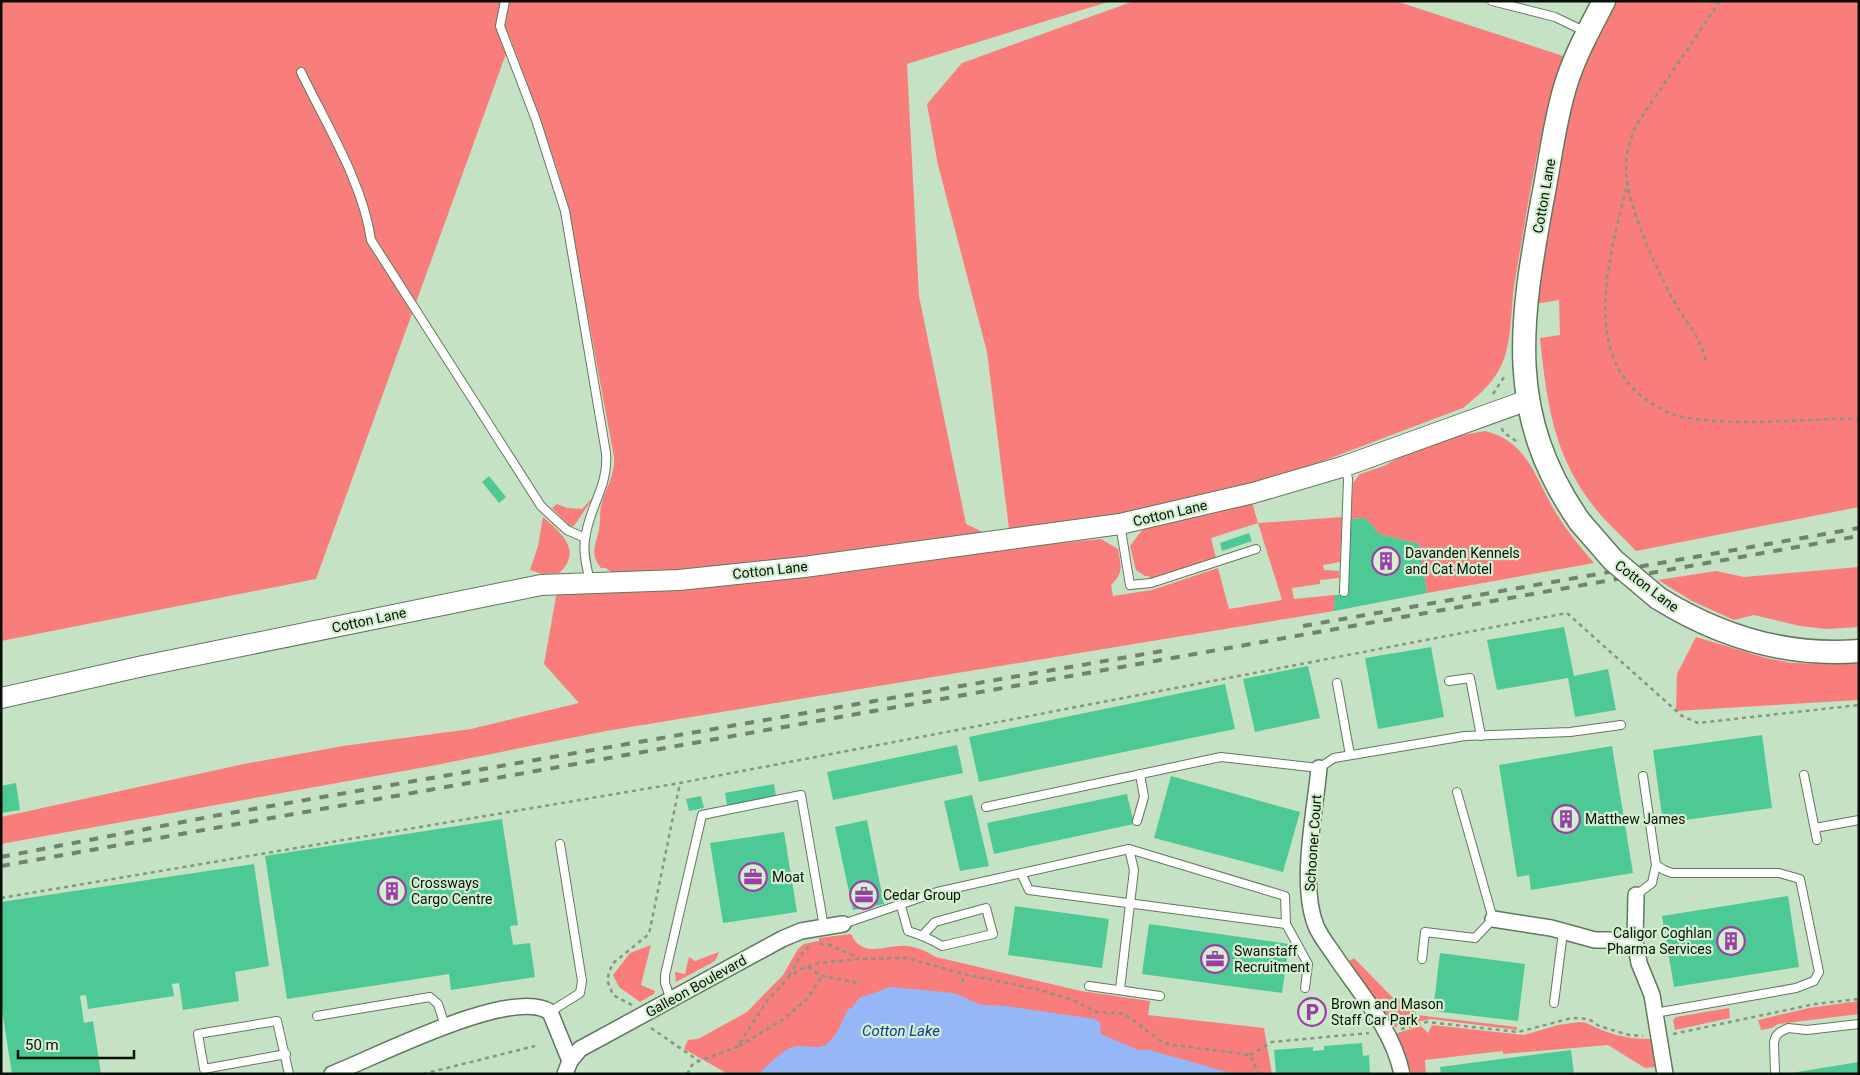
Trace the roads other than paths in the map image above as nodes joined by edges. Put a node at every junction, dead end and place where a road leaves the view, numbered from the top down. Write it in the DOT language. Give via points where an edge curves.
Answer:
graph roads {
  1 [pos="505,1"];
  2 [pos="1492,1"];
  3 [pos="1604,1"];
  4 [pos="1588,33"];
  5 [pos="301,72"];
  6 [pos="1528,400"];
  7 [pos="1345,466"];
  8 [pos="1120,524"];
  9 [pos="585,538"];
  10 [pos="1256,549"];
  11 [pos="590,582"];
  12 [pos="1344,592"];
  13 [pos="1859,651"];
  14 [pos="1449,681"];
  15 [pos="1336,683"];
  16 [pos="1,698"];
  17 [pos="1621,726"];
  18 [pos="1481,736"];
  19 [pos="1350,755"];
  20 [pos="1319,768"];
  21 [pos="1140,774"];
  22 [pos="1804,775"];
  23 [pos="1643,776"];
  24 [pos="1457,792"];
  25 [pos="986,807"];
  26 [pos="1137,820"];
  27 [pos="1859,820"];
  28 [pos="1815,828"];
  29 [pos="1817,840"];
  30 [pos="560,844"];
  31 [pos="1129,850"];
  32 [pos="1656,864"];
  33 [pos="1021,873"];
  34 [pos="1636,895"];
  35 [pos="1130,905"];
  36 [pos="901,906"];
  37 [pos="1493,918"];
  38 [pos="843,924"];
  39 [pos="1286,924"];
  40 [pos="824,927"];
  41 [pos="1563,932"];
  42 [pos="922,936"];
  43 [pos="1635,940"];
  44 [pos="1422,959"];
  45 [pos="1089,986"];
  46 [pos="1305,988"];
  47 [pos="1120,989"];
  48 [pos="1160,996"];
  49 [pos="671,1000"];
  50 [pos="1554,1002"];
  51 [pos="550,1012"];
  52 [pos="1655,1013"];
  53 [pos="317,1016"];
  54 [pos="1859,1024"];
  55 [pos="445,1026"];
  56 [pos="286,1054"];
  57 [pos="568,1068"];
  58 [pos="288,1074"];
  59 [pos="332,1074"];
  60 [pos="1402,1074"];
  61 [pos="1665,1074"];
  62 [pos="1775,1074"];
  1 -- 9 [label="lane" via="500,26 536,120 565,211 605,445 607,474"];
  2 -- 4 [label="lane" via="1555,17"];
  3 -- 4 [label="main road, Cotton Lane"];
  4 -- 6 [label="main road, Cotton Lane" via="1566,83 1527,289 1523,346"];
  5 -- 9 [label="lane" via="348,168 369,222 371,240 541,506 567,530"];
  6 -- 7 [label="street, Cotton Lane"];
  6 -- 13 [label="main road, Cotton Lane, bridge" via="1554,478 1580,522 1619,566 1658,598 1704,624 1756,642 1805,651"];
  7 -- 8 [label="street, Cotton Lane" via="1253,493"];
  7 -- 12 [label="lane" via="1348,479"];
  8 -- 10 [label="lane" via="1130,585 1151,582"];
  8 -- 11 [label="street, Cotton Lane" via="804,566 657,582"];
  9 -- 11 [label="lane"];
  11 -- 16 [label="street, Cotton Lane" via="541,585"];
  14 -- 18 [label="lane" via="1470,678"];
  15 -- 19 [label="lane"];
  17 -- 18 [label="lane"];
  18 -- 19 [label="lane"];
  19 -- 20 [label="lane" via="1334,758"];
  20 -- 21 [label="lane" via="1221,756"];
  20 -- 60 [label="street, Schooner Court" via="1309,875 1310,903 1326,944 1386,1029"];
  21 -- 25 [label="lane"];
  21 -- 26 [label="lane" via="1144,797"];
  22 -- 28 [label="lane"];
  23 -- 32 [label="lane"];
  24 -- 37 [label="lane"];
  27 -- 28 [label="lane"];
  28 -- 29 [label="lane"];
  30 -- 51 [label="lane" via="582,981 580,993"];
  31 -- 33 [label="lane"];
  31 -- 35 [label="lane" via="1134,870"];
  31 -- 39 [label="lane" via="1286,896"];
  32 -- 34 [label="lane" via="1652,883"];
  32 -- 52 [label="lane" via="1672,873 1779,873 1800,879 1819,972 1814,981 1796,988"];
  33 -- 35 [label="lane" via="1029,890"];
  33 -- 36 [label="lane" via="937,892"];
  34 -- 43 [label="street"];
  35 -- 39 [label="lane"];
  35 -- 47 [label="lane"];
  36 -- 38 [label="lane"];
  36 -- 42 [label="lane" via="908,932"];
  37 -- 41 [label="street"];
  37 -- 44 [label="lane" via="1475,938 1425,932"];
  38 -- 40 [label="street, Galleon Boulevard"];
  39 -- 46 [label="lane" via="1308,964"];
  40 -- 49 [label="street, Galleon Boulevard" via="782,939"];
  40 -- 49 [label="lane" via="802,795 702,815 666,975 665,983"];
  41 -- 43 [label="street" via="1595,940"];
  41 -- 50 [label="lane"];
  42 -- 42 [label="lane" via="942,946 993,934 986,908 935,922"];
  43 -- 52 [label="street"];
  45 -- 47 [label="lane"];
  47 -- 48 [label="lane"];
  49 -- 57 [label="street, Galleon Boulevard" via="580,1049"];
  51 -- 55 [label="street" via="526,1005 510,1006"];
  51 -- 57 [label="street"];
  52 -- 61 [label="street"];
  53 -- 55 [label="lane" via="430,997 438,1004"];
  54 -- 62 [label="lane" via="1807,1030 1788,1028 1780,1032 1774,1042"];
  55 -- 59 [label="street"];
  56 -- 56 [label="lane" via="204,1069 198,1034 277,1021"];
  56 -- 58 [label="lane"];
}
